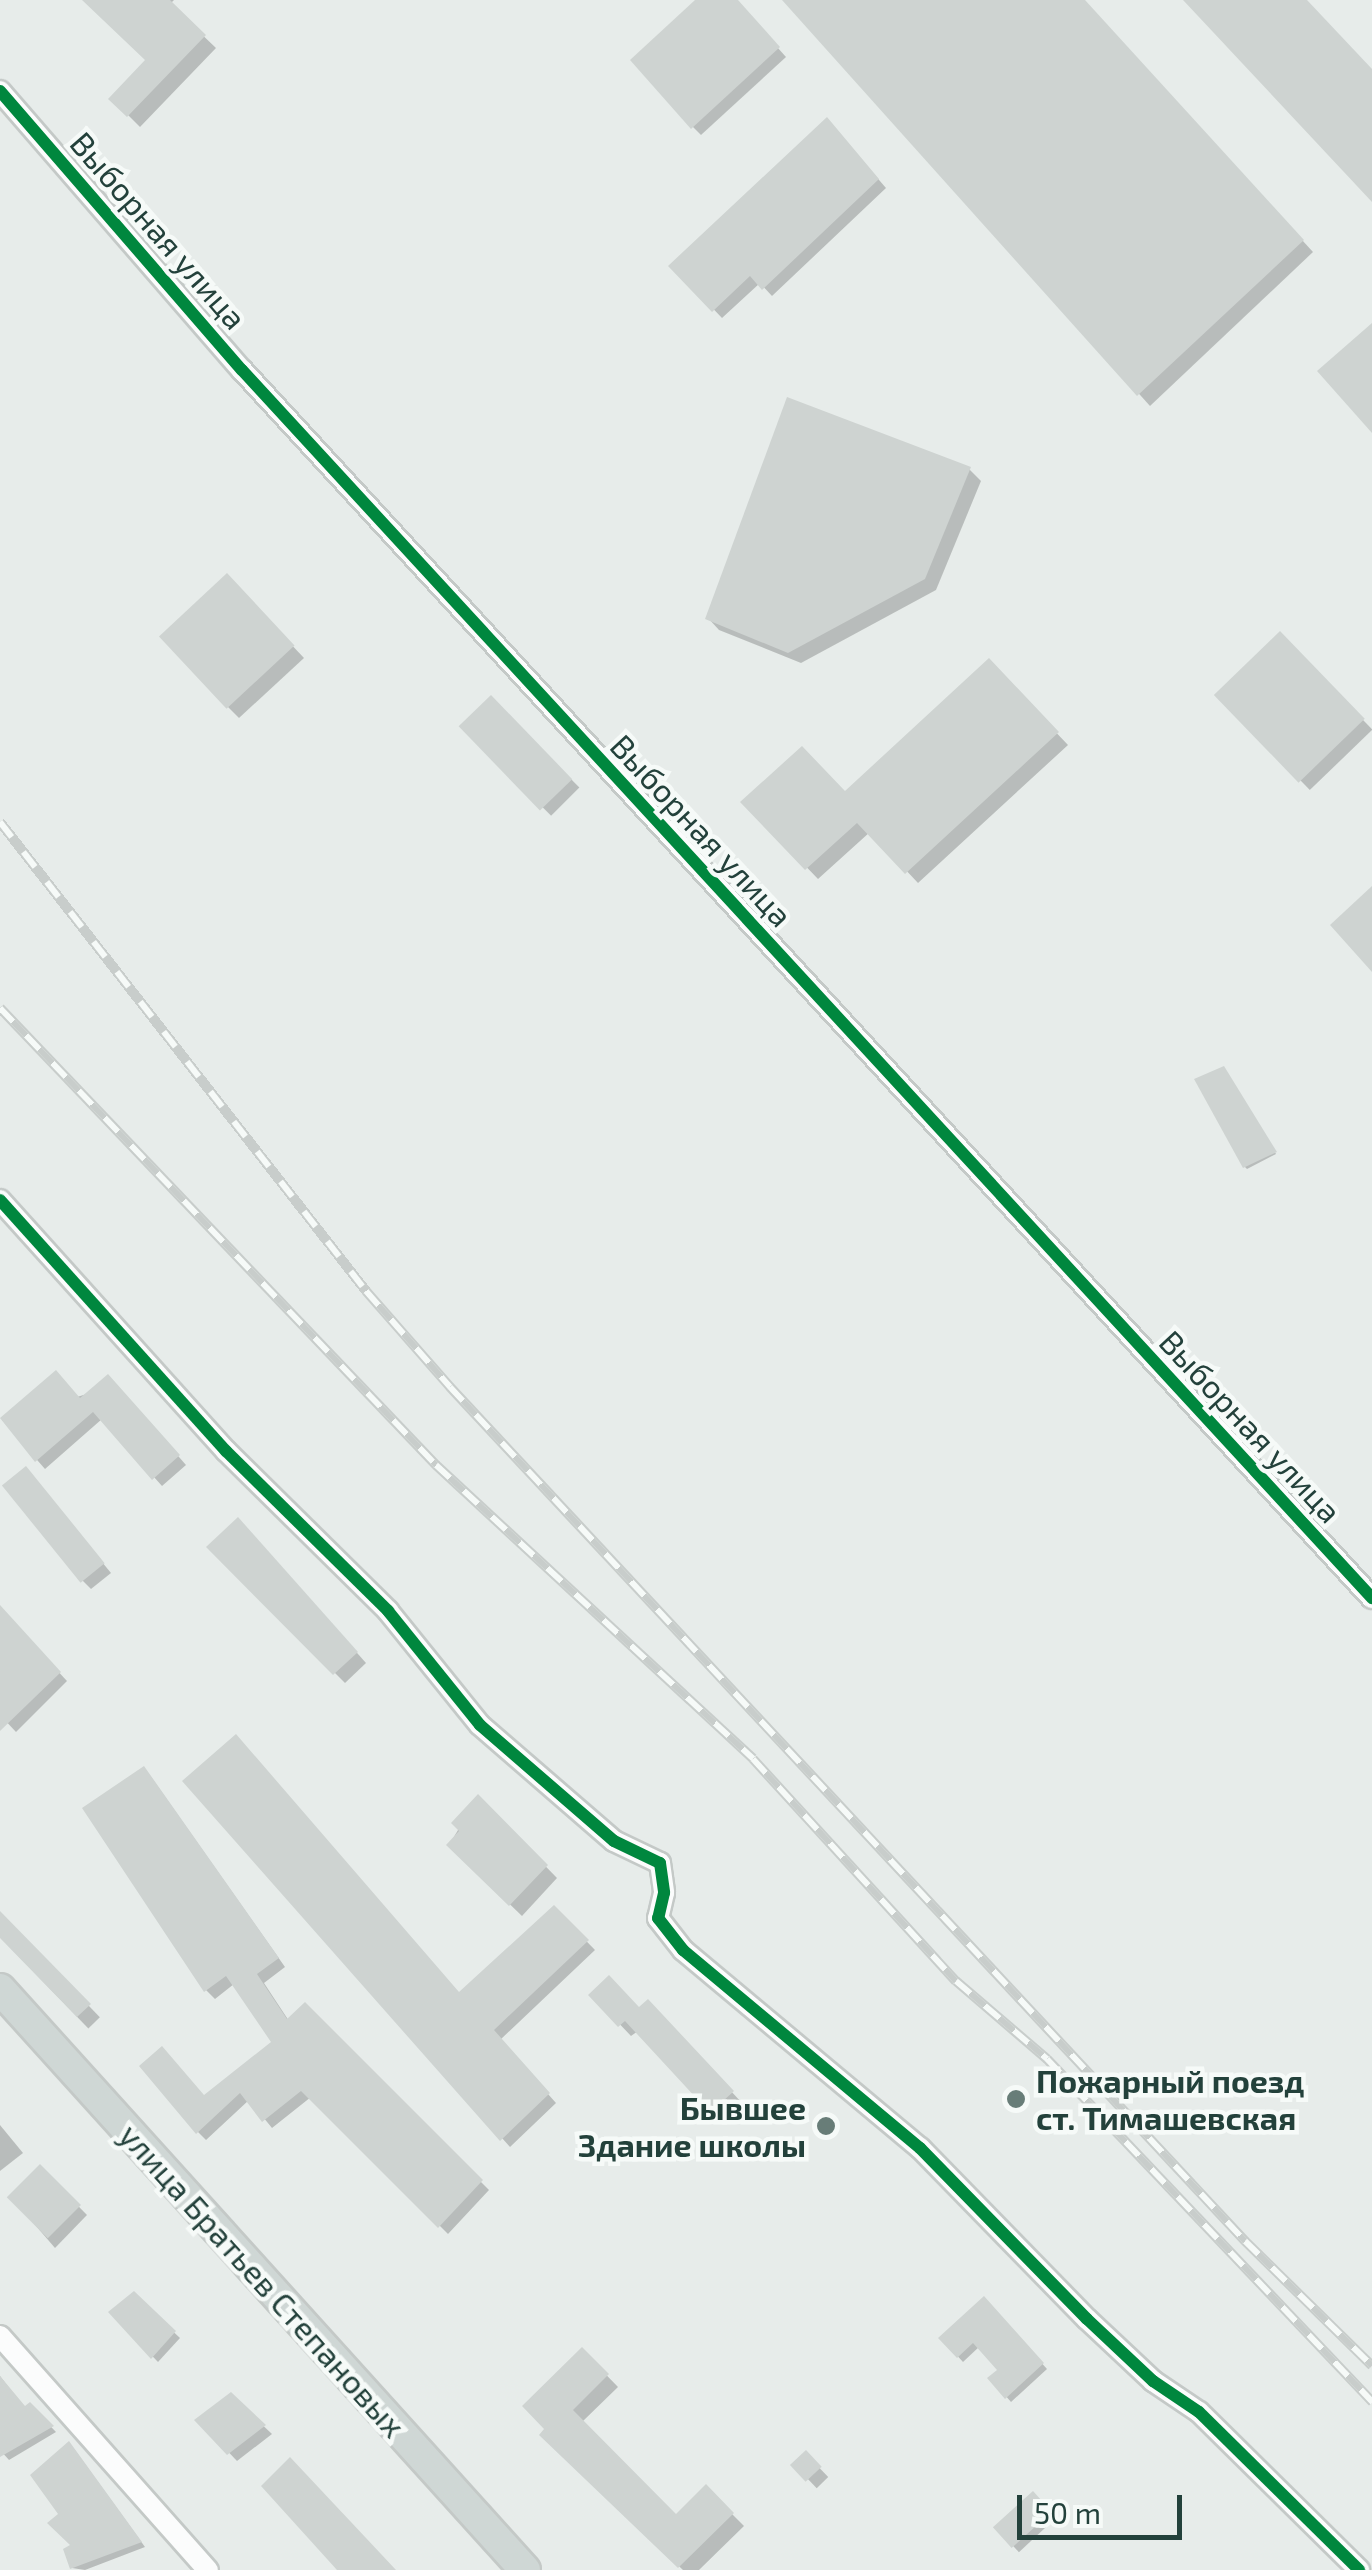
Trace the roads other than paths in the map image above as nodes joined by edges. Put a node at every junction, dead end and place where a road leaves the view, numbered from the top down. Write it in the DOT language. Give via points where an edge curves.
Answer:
graph roads {
  1 [pos="0,91"];
  2 [pos="0,1200"];
  3 [pos="1372,1598"];
  4 [pos="0,1989"];
  5 [pos="0,2336"];
  6 [pos="208,2570"];
  7 [pos="526,2570"];
  8 [pos="1359,2570"];
  1 -- 3 [label="street, Выборная улица" via="242,370"];
  2 -- 8 [label="street" via="226,1452 388,1612 480,1725 587,1820 660,1862 664,1894 658,1918 683,1950 920,2148 1088,2319 1153,2380 1200,2412"];
  4 -- 7 [label="main road, улица Братьев Степановых"];
  5 -- 6 [label="street"];
}
